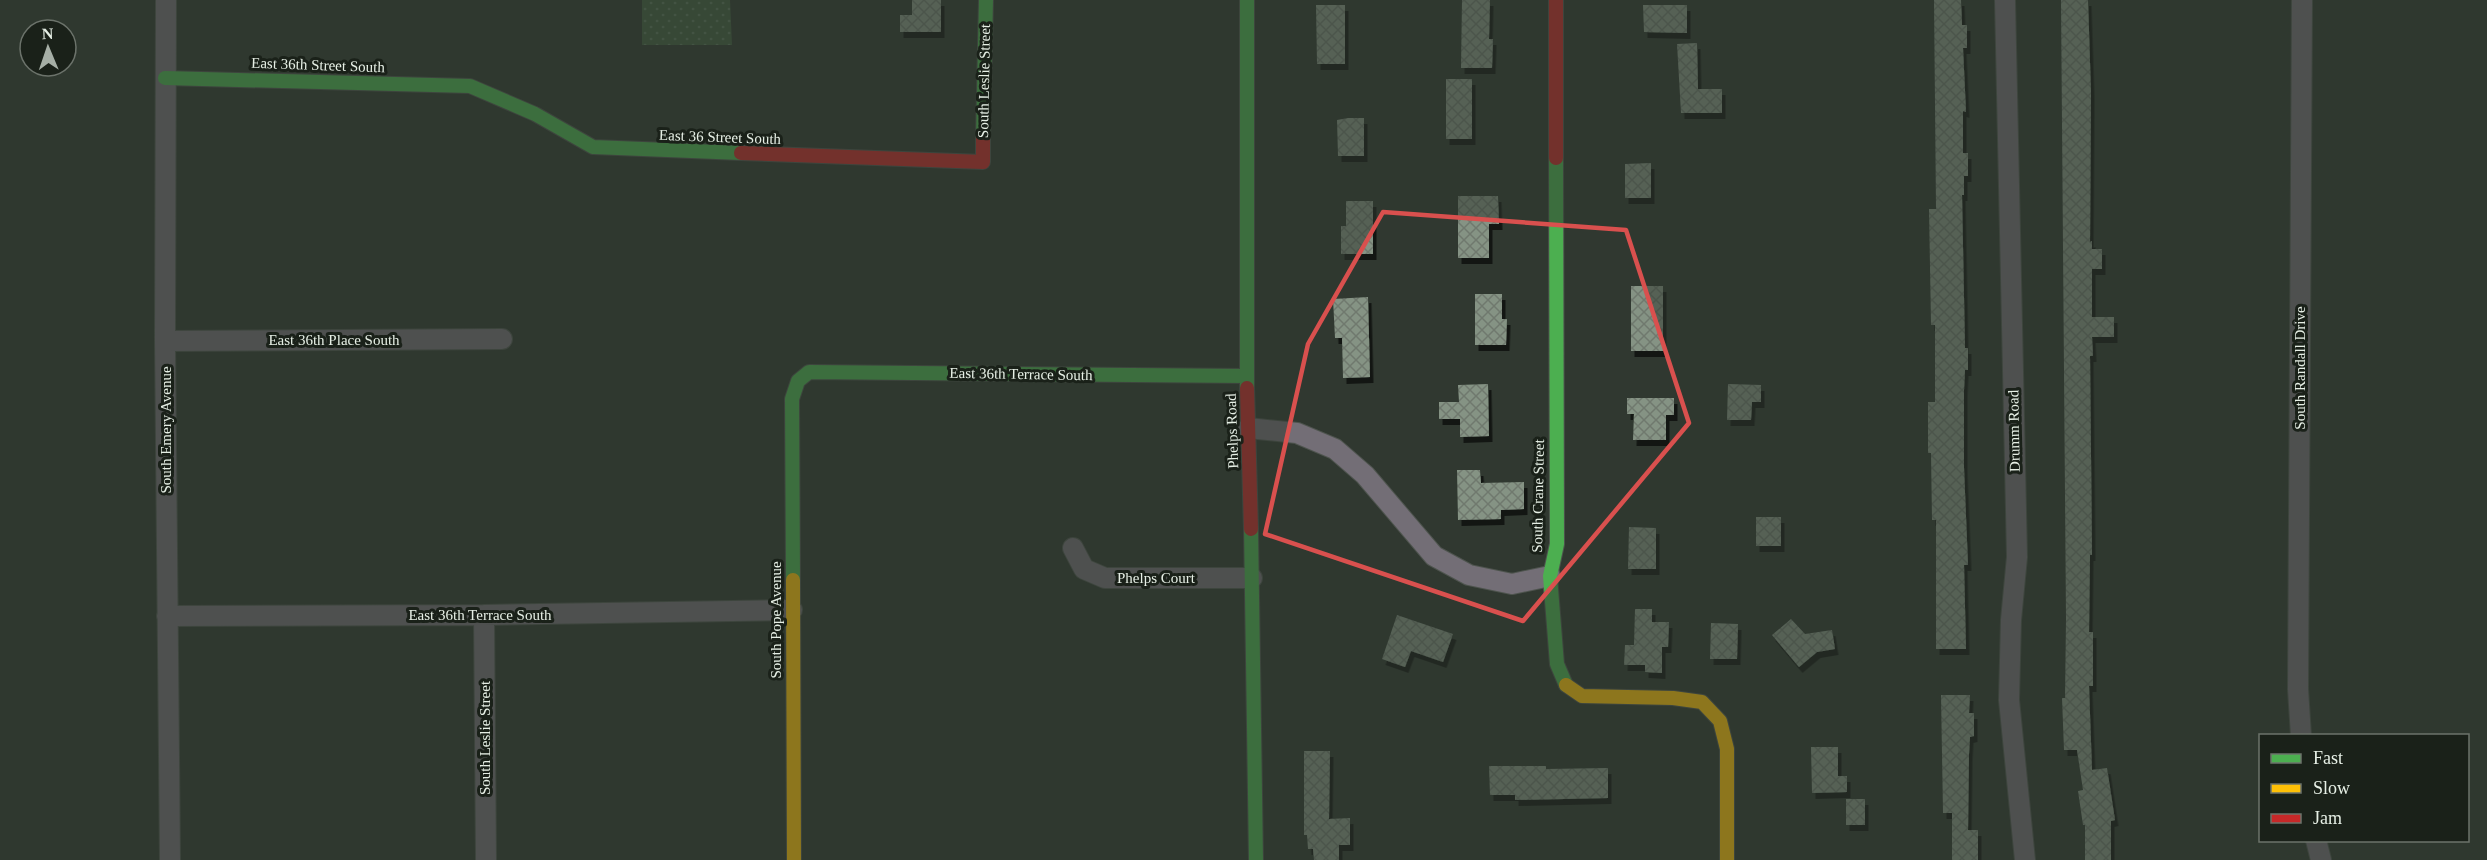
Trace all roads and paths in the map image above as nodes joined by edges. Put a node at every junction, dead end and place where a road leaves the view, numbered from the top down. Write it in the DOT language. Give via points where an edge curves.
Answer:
graph roads {
  1 [pos="166,0"];
  2 [pos="986,0"];
  3 [pos="1246,0"];
  4 [pos="1556,0"];
  5 [pos="2005,0"];
  6 [pos="2302,0"];
  7 [pos="165,78"];
  8 [pos="470,86"];
  9 [pos="982,162"];
  10 [pos="502,339"];
  11 [pos="165,342"];
  12 [pos="1247,376"];
  13 [pos="798,381"];
  14 [pos="1248,428"];
  15 [pos="1073,548"];
  16 [pos="1550,576"];
  17 [pos="1252,578"];
  18 [pos="792,610"];
  19 [pos="484,615"];
  20 [pos="168,616"];
  21 [pos="2301,734"];
  22 [pos="2316,842"];
  23 [pos="170,860"];
  24 [pos="486,860"];
  25 [pos="794,860"];
  26 [pos="1256,860"];
  27 [pos="1727,860"];
  28 [pos="2025,860"];
  29 [pos="2321,860"];
  1 -- 7 [label="street, South Emery Avenue"];
  2 -- 9 [label="street, South Leslie Street"];
  3 -- 12 [label="street, Phelps Road"];
  4 -- 16 [label="street, South Crane Street" via="1557,544"];
  5 -- 28 [label="street, Drumm Road" via="2017,557 2009,700"];
  6 -- 21 [label="street, South Randall Drive" via="2298,689"];
  7 -- 8 [label="street, East 36th Street South"];
  7 -- 11 [label="street, South Emery Avenue"];
  8 -- 9 [label="street, East 36 Street South" via="535,114 593,147"];
  10 -- 11 [label="street, East 36th Place South"];
  11 -- 20 [label="street, South Emery Avenue"];
  12 -- 13 [label="street, East 36th Terrace South" via="809,372"];
  12 -- 14 [label="street, Phelps Road"];
  13 -- 18 [label="street, South Pope Avenue" via="792,399"];
  14 -- 16 [label="street" via="1297,433 1335,449 1365,475 1434,556 1469,575 1512,584"];
  14 -- 17 [label="street, Phelps Road"];
  15 -- 17 [label="street, Phelps Court" via="1084,570 1105,578"];
  16 -- 27 [label="street, South Crane Street" via="1557,664 1566,685 1582,696 1702,702 1720,721 1727,749"];
  17 -- 26 [label="street, Phelps Road"];
  18 -- 19 [label="street, East 36th Terrace South"];
  18 -- 25 [label="street, South Pope Avenue"];
  19 -- 20 [label="street, East 36th Terrace South"];
  19 -- 24 [label="street, South Leslie Street"];
  20 -- 23 [label="street, South Emery Avenue"];
  22 -- 29 [label="street"];
}
